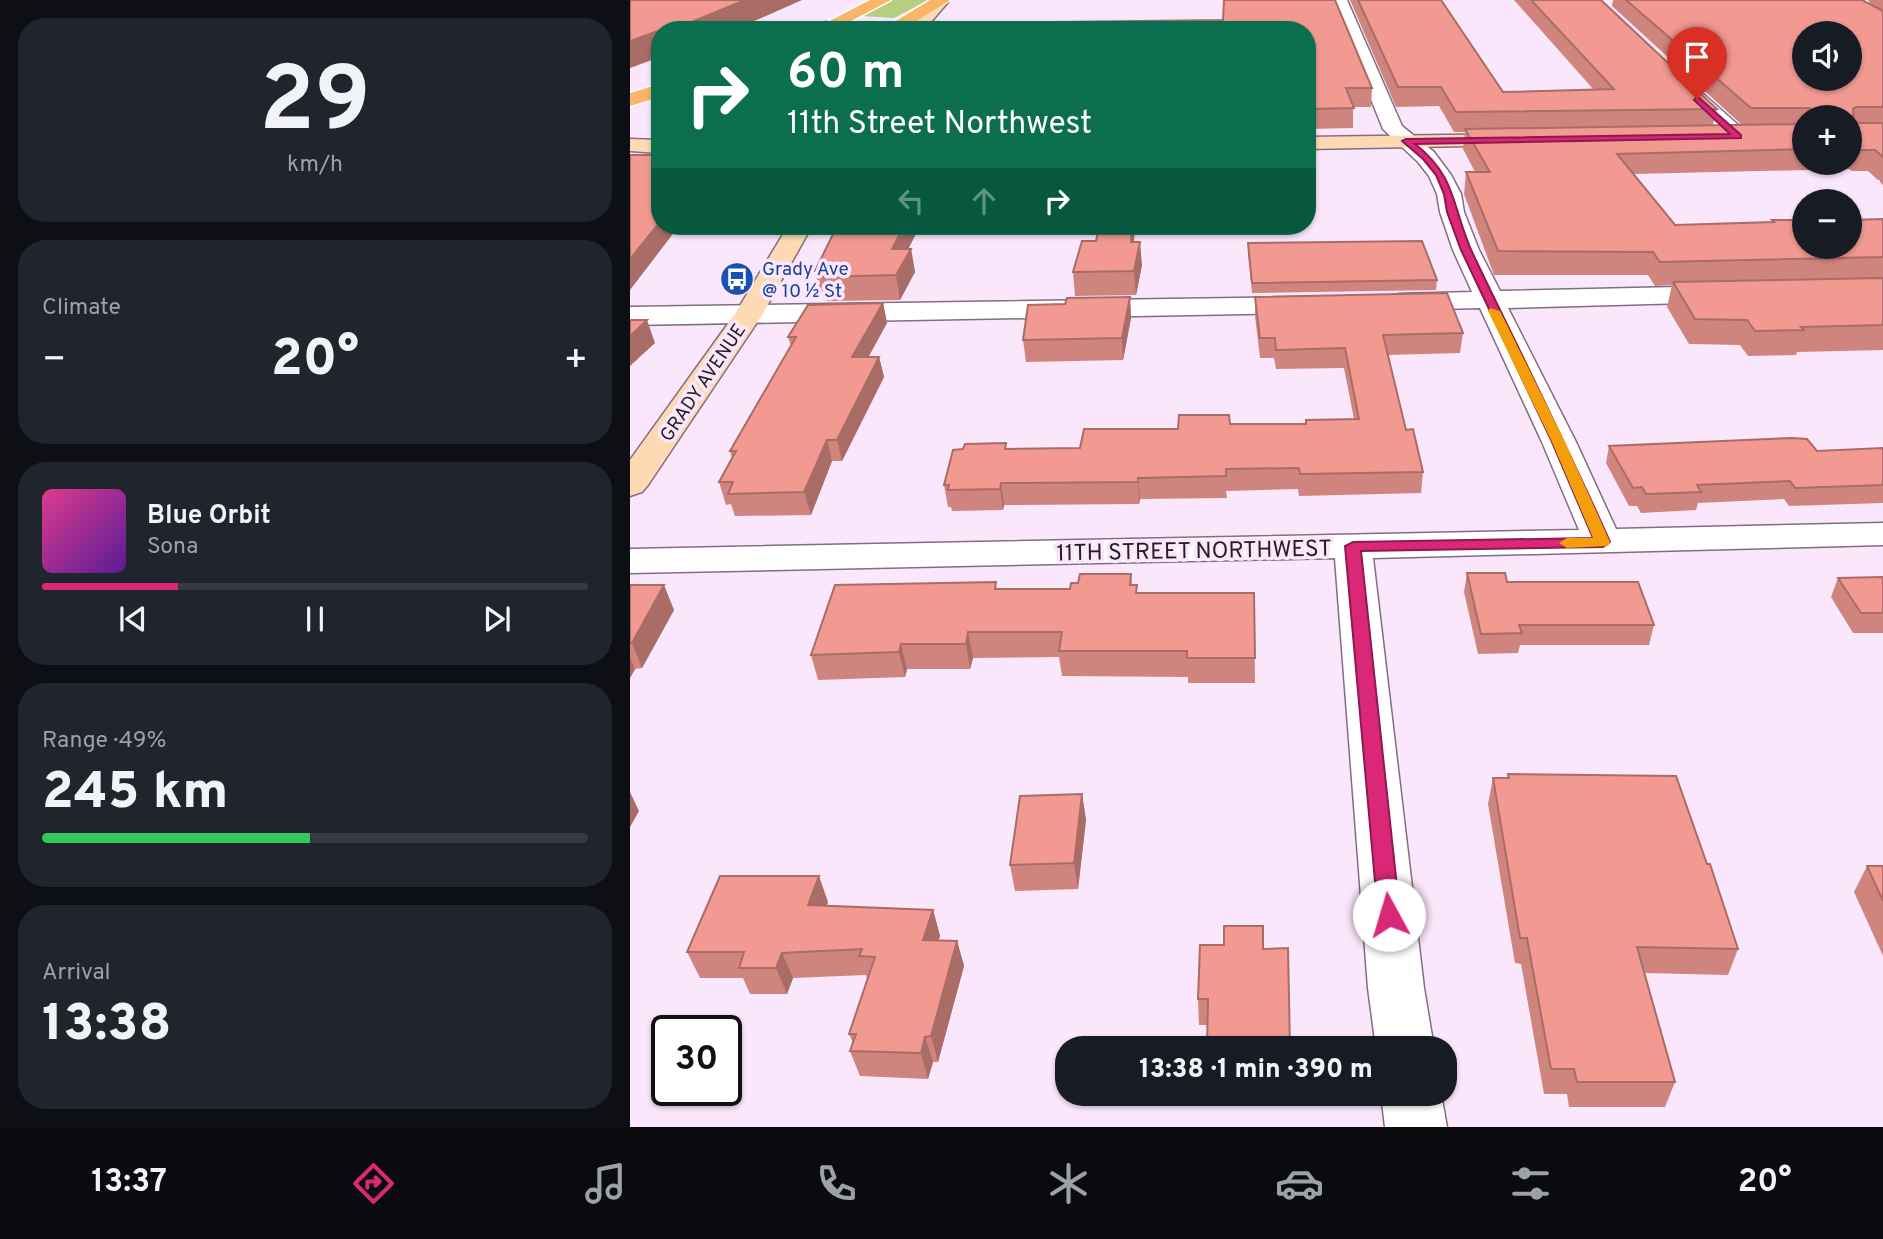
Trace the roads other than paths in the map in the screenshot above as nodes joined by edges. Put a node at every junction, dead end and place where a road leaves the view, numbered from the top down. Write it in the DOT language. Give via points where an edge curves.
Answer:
graph roads {
  1 [pos="883,0"];
  2 [pos="941,0"];
  3 [pos="1339,0"];
  4 [pos="839,21"];
  5 [pos="905,21"];
  6 [pos="922,21"];
  7 [pos="1667,71"];
  8 [pos="651,93"];
  9 [pos="630,100"];
  10 [pos="1737,136"];
  11 [pos="1764,136"];
  12 [pos="1712,137"];
  13 [pos="1532,140"];
  14 [pos="1406,141"];
  15 [pos="1316,143"];
  16 [pos="630,145"];
  17 [pos="651,146"];
  18 [pos="791,235"];
  19 [pos="1746,294"];
  20 [pos="1489,300"];
  21 [pos="1379,303"];
  22 [pos="1339,304"];
  23 [pos="748,315"];
  24 [pos="630,316"];
  25 [pos="630,485"];
  26 [pos="1883,534"];
  27 [pos="1603,542"];
  28 [pos="1353,546"];
  29 [pos="630,561"];
  30 [pos="1403,1036"];
  31 [pos="1413,1106"];
  32 [pos="1416,1127"];
  1 -- 4 [label="main road"];
  2 -- 5 [label="main road"];
  2 -- 6 [label="main road"];
  3 -- 14 [label="street" via="1393,129"];
  7 -- 10 [label="street"];
  8 -- 9 [label="main road"];
  10 -- 11 [label="main road"];
  10 -- 12 [label="main road"];
  13 -- 14 [label="main road"];
  14 -- 15 [label="main road"];
  14 -- 20 [label="street" via="1440,175"];
  16 -- 17 [label="main road"];
  18 -- 23 [label="main road, GRADY AVENUE"];
  19 -- 20 [label="street"];
  20 -- 21 [label="street"];
  20 -- 27 [label="street"];
  22 -- 23 [label="street"];
  23 -- 24 [label="street"];
  23 -- 25 [label="main road, GRADY AVENUE"];
  26 -- 27 [label="street, 11TH STREET NORTHWEST"];
  27 -- 28 [label="street, 11TH STREET NORTHWEST"];
  28 -- 29 [label="street, 11TH STREET NORTHWEST"];
  28 -- 30 [label="street"];
  31 -- 32 [label="street"];
}
